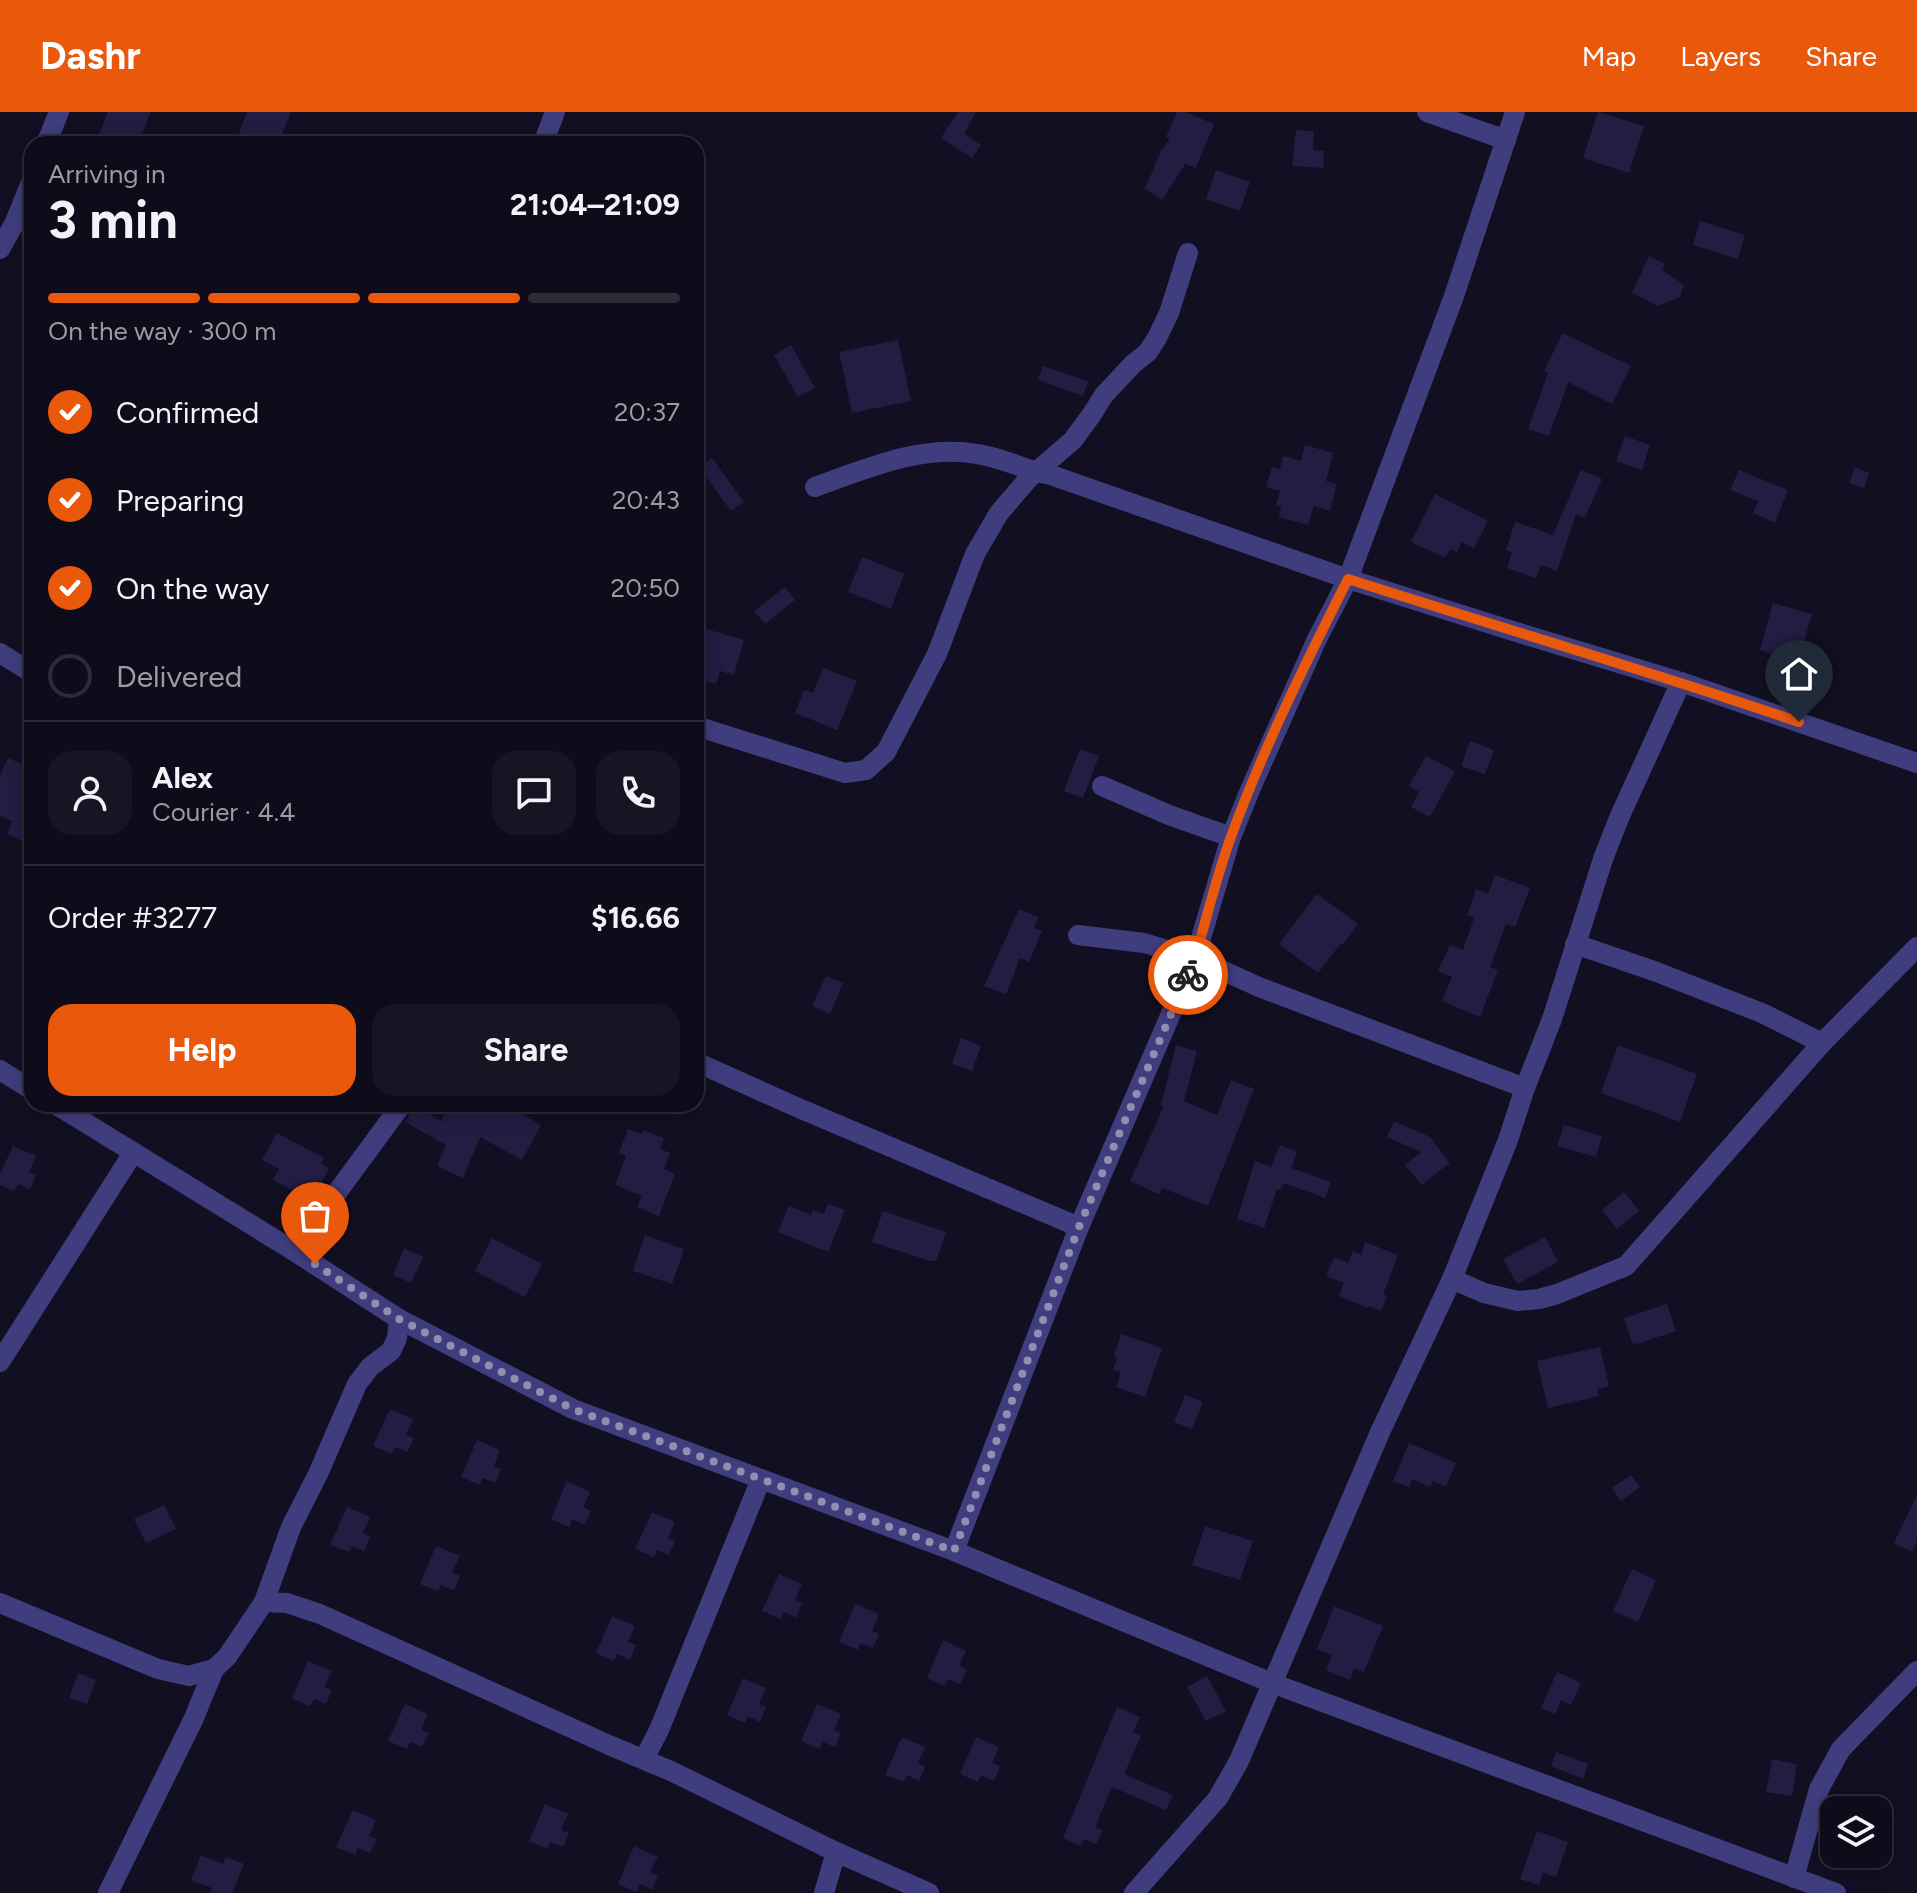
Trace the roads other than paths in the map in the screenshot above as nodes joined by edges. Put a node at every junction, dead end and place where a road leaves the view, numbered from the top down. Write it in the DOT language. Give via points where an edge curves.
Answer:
graph roads {
  1 [pos="59,112"];
  2 [pos="555,112"];
  3 [pos="1427,112"];
  4 [pos="1515,112"];
  5 [pos="49,136"];
  6 [pos="546,136"];
  7 [pos="1506,140"];
  8 [pos="24,193"];
  9 [pos="7,221"];
  10 [pos="0,249"];
  11 [pos="1188,253"];
  12 [pos="1036,472"];
  13 [pos="815,487"];
  14 [pos="1348,579"];
  15 [pos="0,653"];
  16 [pos="24,668"];
  17 [pos="1681,682"];
  18 [pos="704,729"];
  19 [pos="1917,763"];
  20 [pos="1102,786"];
  21 [pos="1231,837"];
  22 [pos="1078,935"];
  23 [pos="1575,944"];
  24 [pos="1917,947"];
  25 [pos="1195,958"];
  26 [pos="1822,1043"];
  27 [pos="704,1066"];
  28 [pos="0,1070"];
  29 [pos="24,1085"];
  30 [pos="1525,1088"];
  31 [pos="68,1112"];
  32 [pos="396,1112"];
  33 [pos="133,1153"];
  34 [pos="1079,1227"];
  35 [pos="294,1251"];
  36 [pos="1452,1279"];
  37 [pos="399,1319"];
  38 [pos="0,1362"];
  39 [pos="761,1479"];
  40 [pos="954,1551"];
  41 [pos="264,1602"];
  42 [pos="0,1603"];
  43 [pos="214,1669"];
  44 [pos="1917,1671"];
  45 [pos="1272,1683"];
  46 [pos="644,1759"];
  47 [pos="836,1852"];
  48 [pos="1794,1878"];
  49 [pos="108,1893"];
  50 [pos="824,1893"];
  51 [pos="929,1893"];
  52 [pos="1134,1893"];
  53 [pos="1836,1893"];
  1 -- 5 [label="street"];
  2 -- 6 [label="street"];
  3 -- 7 [label="street"];
  4 -- 7 [label="street"];
  7 -- 14 [label="street"];
  8 -- 9 [label="street"];
  9 -- 10 [label="street"];
  11 -- 12 [label="street" via="1169,313 1148,352 1104,395 1073,440"];
  12 -- 13 [label="street" via="975,453 932,453 890,460"];
  12 -- 14 [label="street"];
  12 -- 18 [label="street" via="999,513 975,554 937,654 886,752 866,770 845,773"];
  14 -- 17 [label="street"];
  14 -- 21 [label="street"];
  15 -- 16 [label="street"];
  17 -- 19 [label="street"];
  17 -- 23 [label="street" via="1619,818"];
  20 -- 21 [label="street"];
  21 -- 25 [label="street"];
  22 -- 25 [label="street" via="1144,943"];
  23 -- 26 [label="street" via="1762,1013"];
  23 -- 30 [label="street"];
  24 -- 26 [label="street"];
  25 -- 30 [label="street"];
  25 -- 34 [label="street"];
  26 -- 36 [label="street" via="1626,1266 1557,1294 1518,1301"];
  27 -- 34 [label="street"];
  28 -- 29 [label="street"];
  30 -- 36 [label="street"];
  31 -- 33 [label="street"];
  32 -- 35 [label="street"];
  33 -- 35 [label="street"];
  33 -- 38 [label="street"];
  34 -- 40 [label="street"];
  35 -- 37 [label="street"];
  36 -- 45 [label="street"];
  37 -- 39 [label="street" via="573,1409"];
  37 -- 41 [label="street" via="391,1351 357,1384 291,1527"];
  39 -- 40 [label="street"];
  39 -- 46 [label="street"];
  40 -- 45 [label="street"];
  41 -- 43 [label="street"];
  41 -- 46 [label="street" via="320,1614"];
  42 -- 43 [label="street" via="158,1669 189,1676"];
  43 -- 49 [label="street"];
  44 -- 48 [label="street" via="1841,1749 1819,1789"];
  45 -- 48 [label="street"];
  45 -- 52 [label="street" via="1218,1798"];
  46 -- 47 [label="street"];
  47 -- 50 [label="street"];
  47 -- 51 [label="street"];
  48 -- 53 [label="street"];
}
